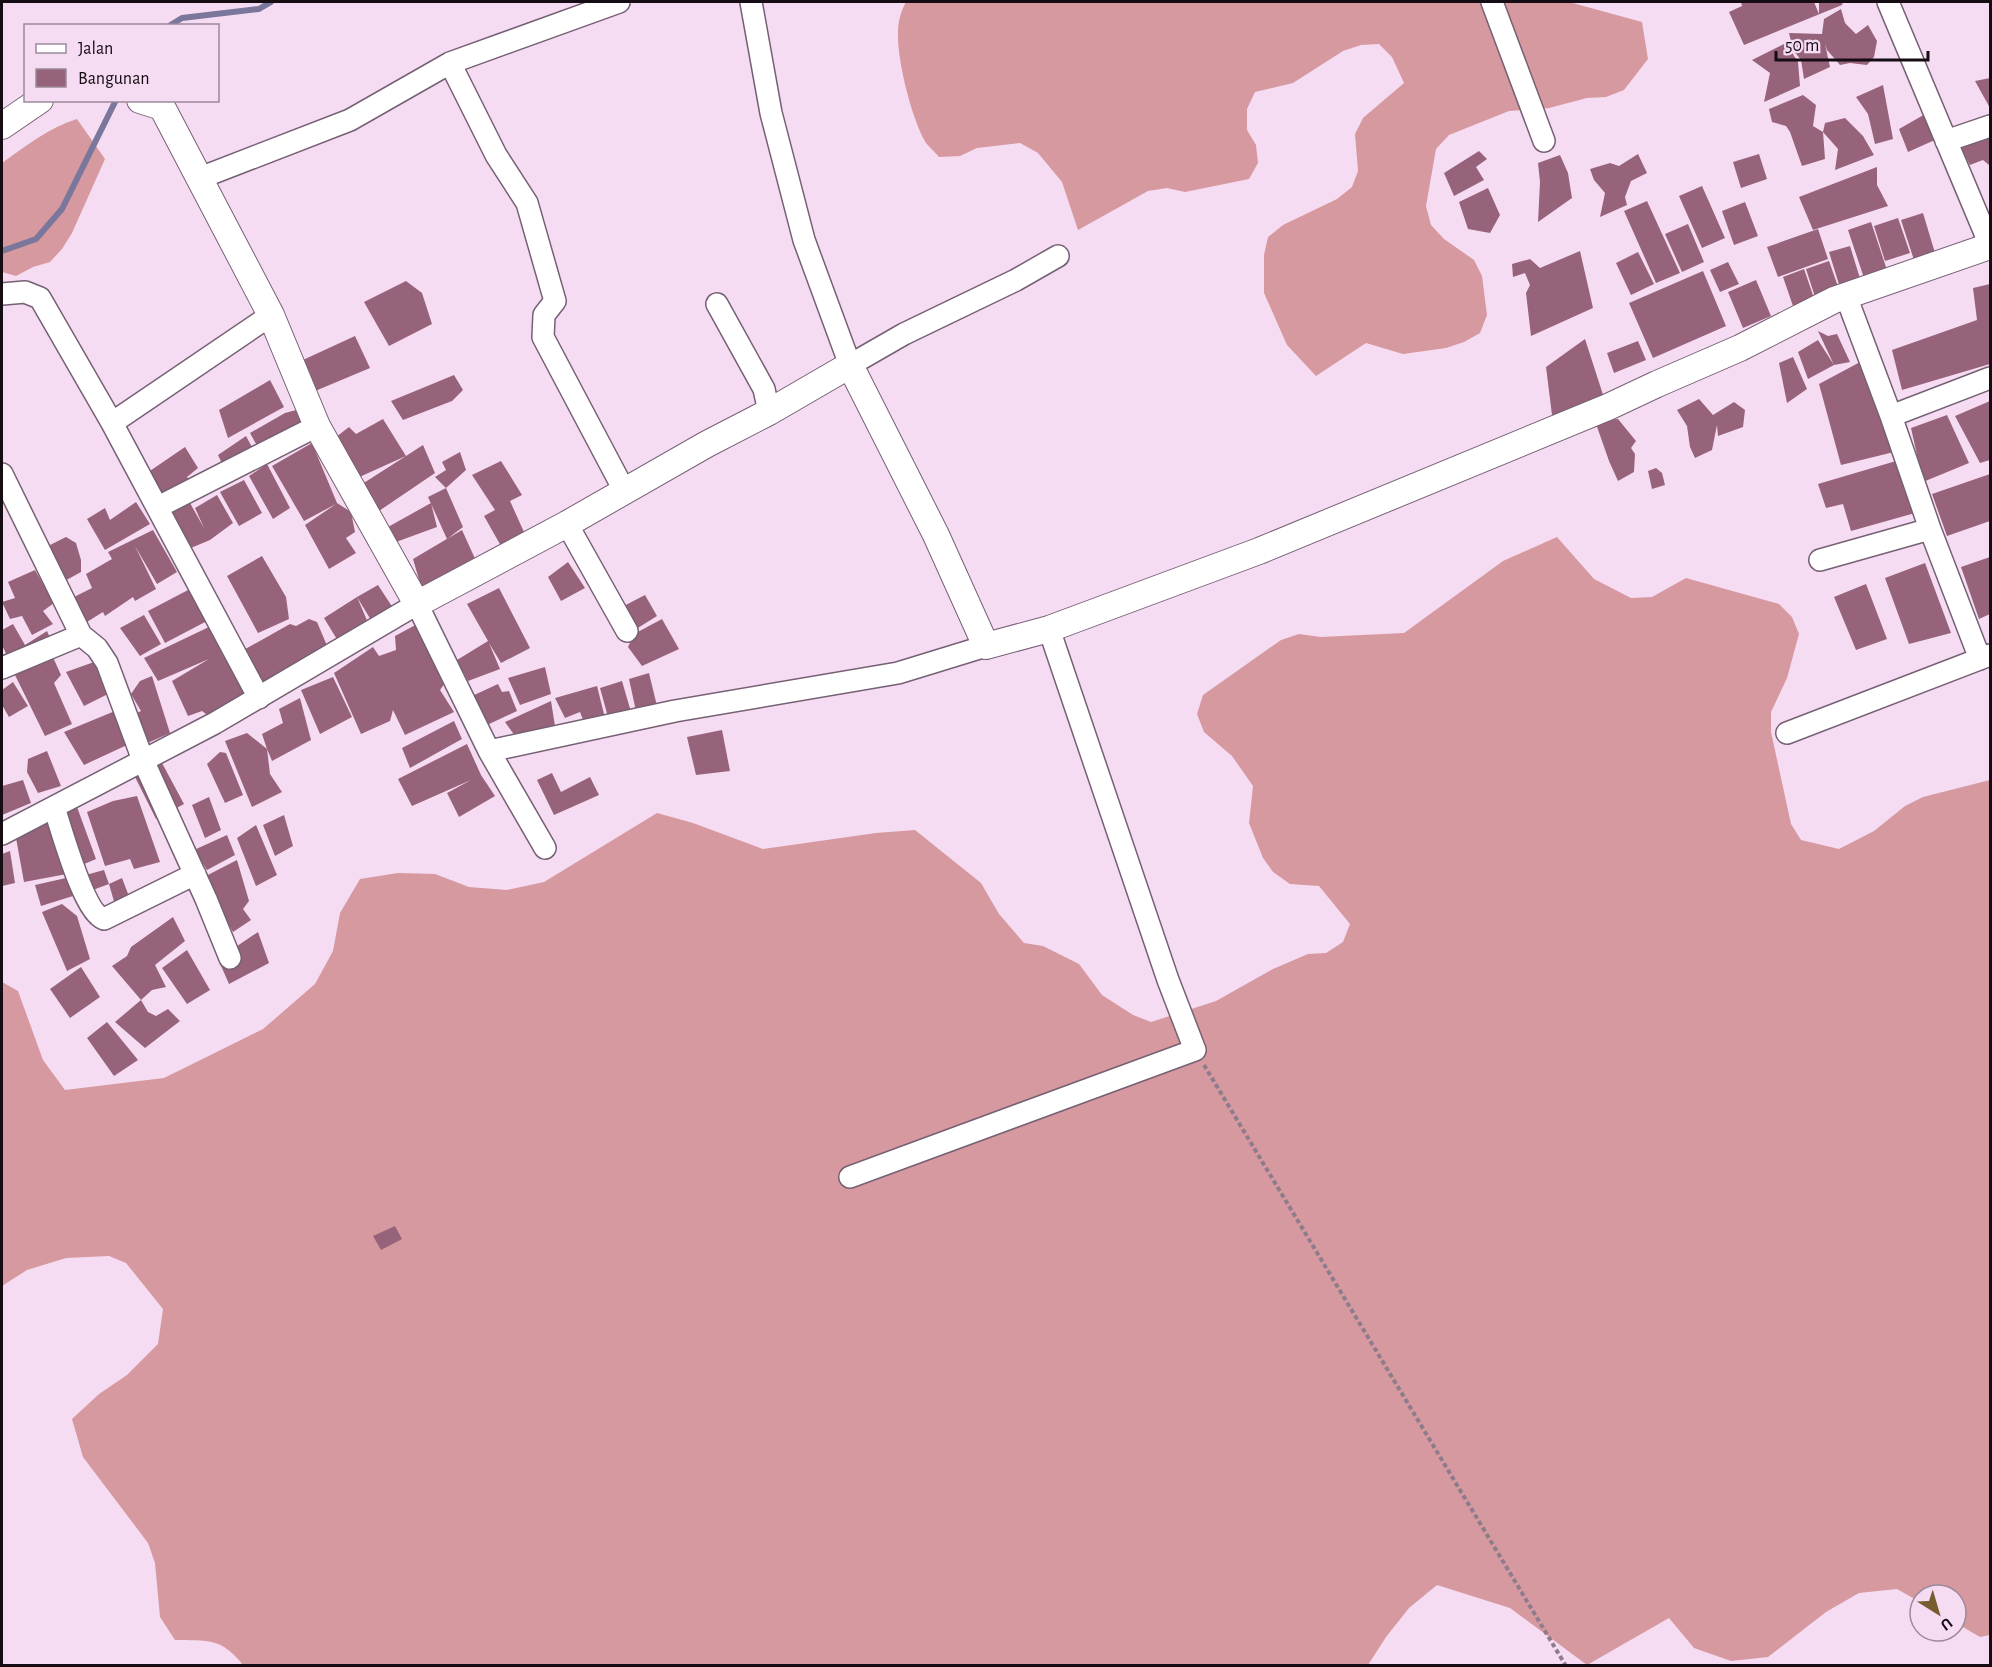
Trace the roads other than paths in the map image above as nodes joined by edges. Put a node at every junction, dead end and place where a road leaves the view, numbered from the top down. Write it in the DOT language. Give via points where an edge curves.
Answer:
graph roads {
  1 [pos="619,2"];
  2 [pos="751,2"];
  3 [pos="1492,2"];
  4 [pos="1888,2"];
  5 [pos="450,63"];
  6 [pos="37,102"];
  7 [pos="146,102"];
  8 [pos="2,126"];
  9 [pos="1990,126"];
  10 [pos="1544,141"];
  11 [pos="1946,141"];
  12 [pos="200,178"];
  13 [pos="1990,245"];
  14 [pos="1058,256"];
  15 [pos="2,294"];
  16 [pos="1846,296"];
  17 [pos="717,304"];
  18 [pos="271,315"];
  19 [pos="850,365"];
  20 [pos="1990,378"];
  21 [pos="769,412"];
  22 [pos="1891,416"];
  23 [pos="112,423"];
  24 [pos="317,426"];
  25 [pos="2,474"];
  26 [pos="625,492"];
  27 [pos="158,507"];
  28 [pos="567,524"];
  29 [pos="1930,529"];
  30 [pos="1820,560"];
  31 [pos="417,604"];
  32 [pos="1050,629"];
  33 [pos="627,631"];
  34 [pos="81,635"];
  35 [pos="986,646"];
  36 [pos="1985,657"];
  37 [pos="2,668"];
  38 [pos="259,698"];
  39 [pos="1787,733"];
  40 [pos="489,751"];
  41 [pos="143,760"];
  42 [pos="54,807"];
  43 [pos="2,834"];
  44 [pos="545,848"];
  45 [pos="195,874"];
  46 [pos="230,958"];
  47 [pos="850,1178"];
  1 -- 5 [label="street"];
  2 -- 19 [label="street" via="771,113 804,240"];
  3 -- 10 [label="street"];
  4 -- 11 [label="street"];
  5 -- 12 [label="street" via="350,120"];
  5 -- 26 [label="street" via="496,155 526,203 555,301 544,315 543,337"];
  6 -- 8 [label="street"];
  7 -- 12 [label="street" via="162,107"];
  9 -- 11 [label="street"];
  11 -- 13 [label="street"];
  12 -- 18 [label="street"];
  13 -- 16 [label="street"];
  14 -- 19 [label="street"];
  15 -- 23 [label="street" via="25,292 40,298"];
  16 -- 22 [label="street"];
  16 -- 32 [label="street" via="1740,348 1479,461 1260,551"];
  17 -- 21 [label="street" via="764,389"];
  18 -- 23 [label="street"];
  18 -- 24 [label="street"];
  19 -- 21 [label="street"];
  19 -- 35 [label="street"];
  20 -- 22 [label="street"];
  21 -- 26 [label="street"];
  22 -- 29 [label="street"];
  23 -- 27 [label="street"];
  24 -- 27 [label="street"];
  24 -- 31 [label="street"];
  25 -- 34 [label="street"];
  26 -- 28 [label="street"];
  27 -- 38 [label="street"];
  28 -- 31 [label="street"];
  28 -- 33 [label="street"];
  29 -- 30 [label="street"];
  29 -- 36 [label="street"];
  31 -- 38 [label="street"];
  31 -- 40 [label="street"];
  32 -- 35 [label="street"];
  32 -- 47 [label="street" via="1195,1050"];
  34 -- 37 [label="street"];
  34 -- 41 [label="street" via="107,663"];
  35 -- 40 [label="street" via="898,673 675,711"];
  36 -- 39 [label="street"];
  38 -- 41 [label="street"];
  40 -- 44 [label="street"];
  41 -- 42 [label="street"];
  41 -- 45 [label="street"];
  42 -- 43 [label="street"];
  42 -- 45 [label="street" via="78,881 99,918"];
  45 -- 46 [label="street"];
}
